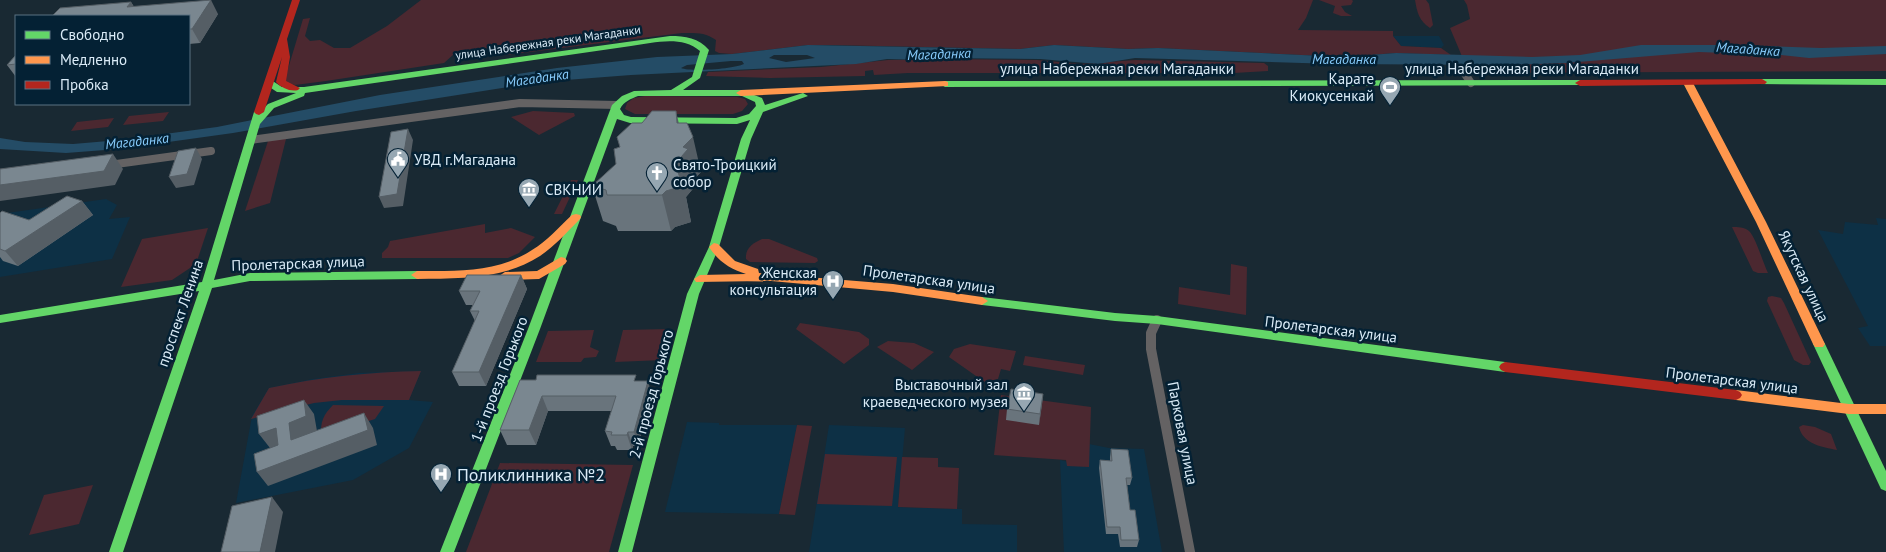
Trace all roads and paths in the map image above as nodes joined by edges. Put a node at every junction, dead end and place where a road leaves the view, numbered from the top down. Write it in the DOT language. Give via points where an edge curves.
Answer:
graph roads {
  1 [pos="296,0"];
  2 [pos="283,38"];
  3 [pos="1461,68"];
  4 [pos="696,78"];
  5 [pos="268,82"];
  6 [pos="1886,82"];
  7 [pos="1471,83"];
  8 [pos="1688,83"];
  9 [pos="327,86"];
  10 [pos="827,90"];
  11 [pos="665,93"];
  12 [pos="728,93"];
  13 [pos="742,93"];
  14 [pos="617,107"];
  15 [pos="264,109"];
  16 [pos="760,110"];
  17 [pos="639,121"];
  18 [pos="727,122"];
  19 [pos="608,134"];
  20 [pos="251,139"];
  21 [pos="746,139"];
  22 [pos="212,151"];
  23 [pos="105,166"];
  24 [pos="577,217"];
  25 [pos="714,247"];
  26 [pos="562,260"];
  27 [pos="480,274"];
  28 [pos="532,276"];
  29 [pos="771,276"];
  30 [pos="700,278"];
  31 [pos="207,285"];
  32 [pos="550,288"];
  33 [pos="0,319"];
  34 [pos="1157,320"];
  35 [pos="1849,408"];
  36 [pos="1886,409"];
  37 [pos="1886,486"];
  38 [pos="116,552"];
  39 [pos="447,552"];
  40 [pos="625,552"];
  41 [pos="1190,552"];
  1 -- 2 [label="street, проспект Ленина"];
  2 -- 5 [label="street, проспект Ленина"];
  2 -- 9 [label="street" via="286,57 282,83 297,88"];
  3 -- 7 [label="street"];
  4 -- 9 [label="street, улица Набережная реки Магаданки" via="705,50 702,45 693,41 660,40"];
  4 -- 11 [label="street, улица Набережная реки Магаданки" via="678,90"];
  4 -- 12 [label="street" via="705,89"];
  5 -- 9 [label="street" via="284,91"];
  5 -- 15 [label="street, проспект Ленина"];
  6 -- 8 [label="street, улица Набережная реки Магаданки"];
  7 -- 8 [label="street, улица Набережная реки Магаданки"];
  7 -- 10 [label="street, улица Набережная реки Магаданки" via="936,83"];
  8 -- 35 [label="street, Якутская улица" via="1766,231"];
  9 -- 15 [label="street"];
  10 -- 13 [label="street, улица Набережная реки Магаданки"];
  10 -- 16 [label="street, улица Набережная реки Магаданки"];
  11 -- 12 [label="street, улица Набережная реки Магаданки"];
  11 -- 14 [label="street, улица Набережная реки Магаданки" via="631,95 620,101"];
  12 -- 13 [label="street, улица Набережная реки Магаданки"];
  13 -- 16 [label="street" via="759,100"];
  14 -- 17 [label="street" via="620,117"];
  14 -- 19 [label="street, Пролетарская улица"];
  14 -- 20 [label="street" via="502,104"];
  15 -- 20 [label="street, проспект Ленина"];
  16 -- 18 [label="street, улица Набережная реки Магаданки"];
  16 -- 21 [label="street"];
  17 -- 18 [label="street, улица Набережная реки Магаданки"];
  17 -- 19 [label="street"];
  18 -- 21 [label="street" via="741,128"];
  19 -- 24 [label="street, Пролетарская улица"];
  20 -- 31 [label="street, проспект Ленина"];
  21 -- 25 [label="street"];
  22 -- 23 [label="street"];
  24 -- 26 [label="street, 1-й проезд Горького"];
  24 -- 27 [label="street, Пролетарская улица" via="531,257"];
  25 -- 29 [label="street, Пролетарская улица" via="725,261 737,268"];
  25 -- 30 [label="street, 2-й проезд Горького"];
  26 -- 28 [label="street, Пролетарская улица" via="544,273"];
  26 -- 32 [label="street, 1-й проезд Горького"];
  27 -- 28 [label="street, Пролетарская улица"];
  27 -- 31 [label="street, Пролетарская улица" via="258,277"];
  28 -- 32 [label="street" via="546,280"];
  29 -- 30 [label="street, Пролетарская улица"];
  29 -- 34 [label="street, Пролетарская улица"];
  30 -- 40 [label="street, 2-й проезд Горького" via="690,304"];
  31 -- 33 [label="street, Пролетарская улица"];
  31 -- 38 [label="street, проспект Ленина"];
  32 -- 39 [label="street, 1-й проезд Горького"];
  34 -- 35 [label="street, Пролетарская улица" via="1538,371"];
  34 -- 41 [label="street, Парковая улица" via="1151,333 1151,349"];
  35 -- 36 [label="street, Пролетарская улица"];
  35 -- 37 [label="street, Якутская улица"];
}
